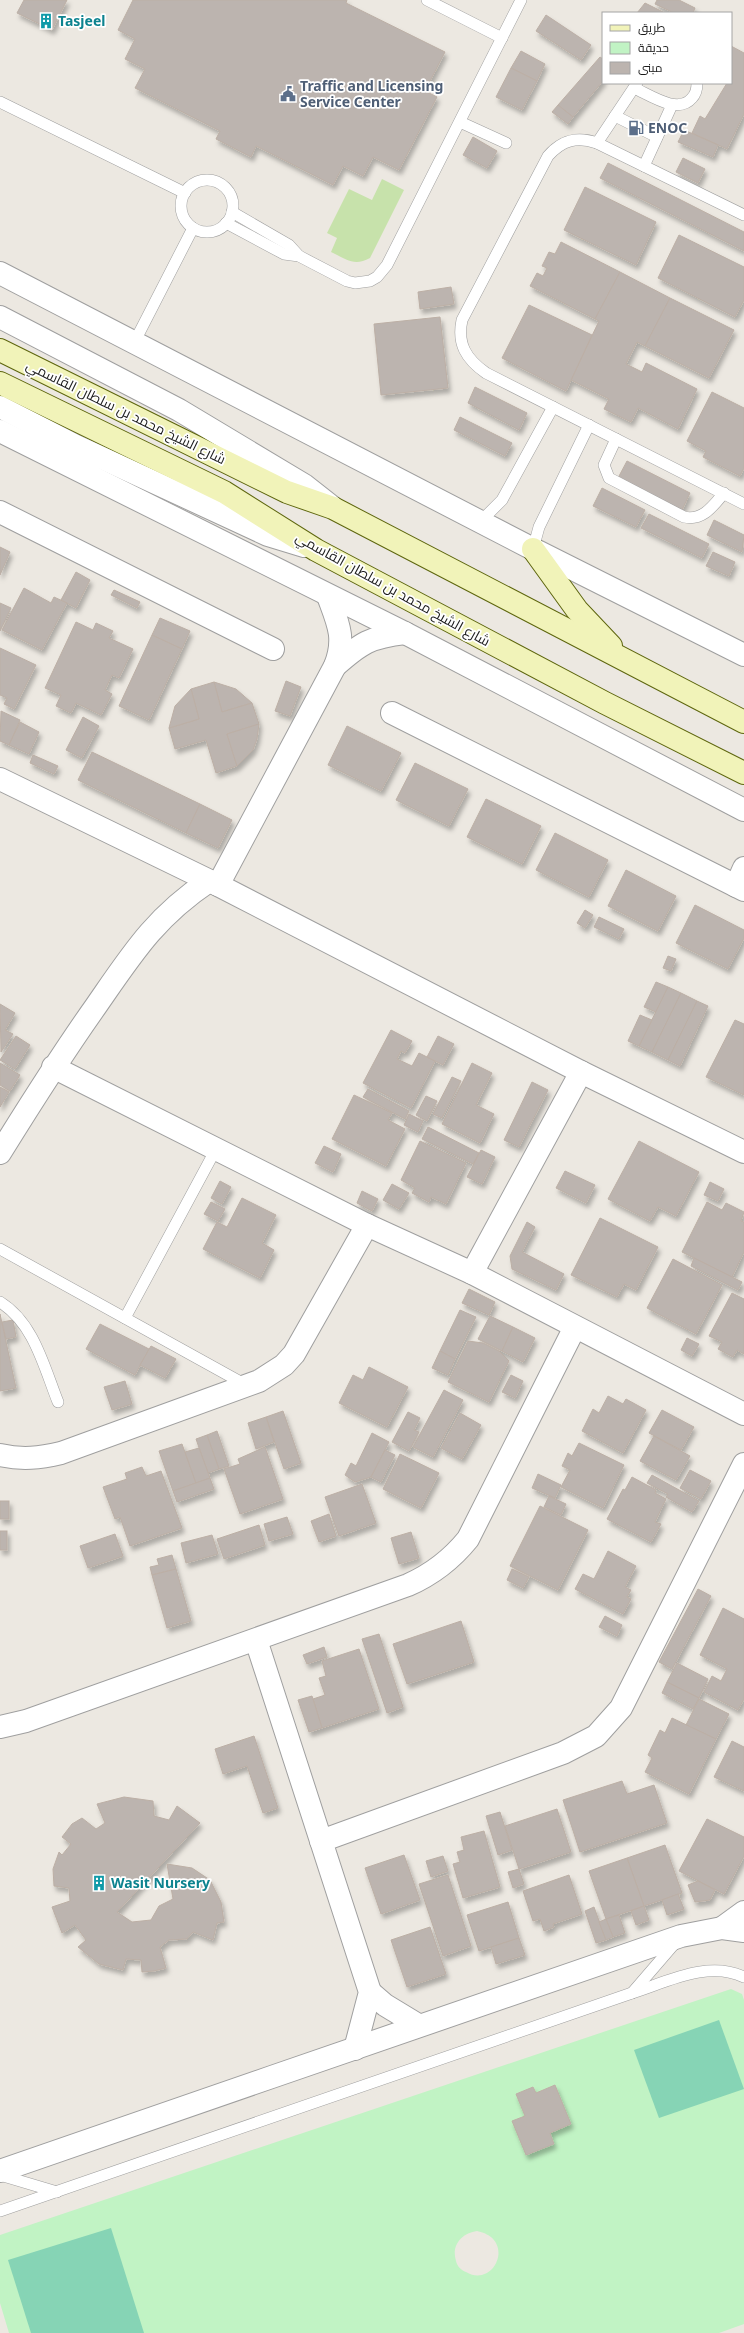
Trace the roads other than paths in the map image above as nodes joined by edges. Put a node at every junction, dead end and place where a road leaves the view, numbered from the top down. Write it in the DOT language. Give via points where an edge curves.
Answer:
graph roads {
  1 [pos="427,0"];
  2 [pos="522,0"];
  3 [pos="502,38"];
  4 [pos="696,84"];
  5 [pos="636,85"];
  6 [pos="0,102"];
  7 [pos="672,105"];
  8 [pos="615,116"];
  9 [pos="460,122"];
  10 [pos="657,137"];
  11 [pos="506,143"];
  12 [pos="597,143"];
  13 [pos="644,166"];
  14 [pos="185,193"];
  15 [pos="741,210"];
  16 [pos="232,212"];
  17 [pos="226,223"];
  18 [pos="193,228"];
  19 [pos="298,256"];
  20 [pos="0,273"];
  21 [pos="0,318"];
  22 [pos="135,341"];
  23 [pos="0,350"];
  24 [pos="0,383"];
  25 [pos="0,407"];
  26 [pos="553,407"];
  27 [pos="589,425"];
  28 [pos="1,433"];
  29 [pos="616,439"];
  30 [pos="724,493"];
  31 [pos="744,504"];
  32 [pos="333,508"];
  33 [pos="0,512"];
  34 [pos="481,521"];
  35 [pos="533,549"];
  36 [pos="316,550"];
  37 [pos="328,596"];
  38 [pos="405,633"];
  39 [pos="273,649"];
  40 [pos="744,655"];
  41 [pos="628,662"];
  42 [pos="335,666"];
  43 [pos="392,713"];
  44 [pos="744,722"];
  45 [pos="744,773"];
  46 [pos="0,779"];
  47 [pos="744,810"];
  48 [pos="741,881"];
  49 [pos="213,883"];
  50 [pos="53,1067"];
  51 [pos="581,1072"];
  52 [pos="216,1149"];
  53 [pos="744,1152"];
  54 [pos="0,1153"];
  55 [pos="367,1225"];
  56 [pos="0,1249"];
  57 [pos="472,1273"];
  58 [pos="0,1302"];
  59 [pos="125,1318"];
  60 [pos="576,1327"];
  61 [pos="246,1386"];
  62 [pos="58,1402"];
  63 [pos="744,1414"];
  64 [pos="0,1455"];
  65 [pos="744,1464"];
  66 [pos="256,1640"];
  67 [pos="0,1727"];
  68 [pos="321,1841"];
  69 [pos="744,1912"];
  70 [pos="722,1928"];
  71 [pos="744,1931"];
  72 [pos="681,1936"];
  73 [pos="744,1977"];
  74 [pos="370,1992"];
  75 [pos="632,1993"];
  76 [pos="418,2025"];
  77 [pos="355,2049"];
  78 [pos="0,2171"];
  79 [pos="0,2175"];
  80 [pos="57,2192"];
  81 [pos="0,2211"];
  1 -- 3 [label="lane"];
  2 -- 3 [label="lane"];
  3 -- 9 [label="lane"];
  4 -- 7 [label="lane" via="696,94 692,99 686,104"];
  5 -- 7 [label="lane"];
  5 -- 8 [label="lane"];
  6 -- 14 [label="lane"];
  7 -- 10 [label="lane"];
  8 -- 10 [label="lane"];
  8 -- 12 [label="lane"];
  9 -- 11 [label="lane"];
  9 -- 19 [label="lane" via="387,265 377,277 362,283 347,281"];
  10 -- 13 [label="lane"];
  12 -- 13 [label="lane"];
  12 -- 26 [label="lane" via="584,139 570,140 561,143 548,156 462,320 460,330 463,350 476,366"];
  13 -- 15 [label="lane"];
  14 -- 16 [label="lane" via="197,182 213,180 227,189 231,196"];
  14 -- 18 [label="lane" via="181,208 187,222"];
  16 -- 17 [label="lane"];
  16 -- 19 [label="lane" via="289,245"];
  17 -- 18 [label="lane" via="214,231"];
  17 -- 19 [label="lane" via="284,254"];
  18 -- 22 [label="lane"];
  20 -- 22 [label="street"];
  21 -- 32 [label="street" via="179,410 304,485"];
  22 -- 34 [label="street"];
  23 -- 32 [label="main road, شارع الشيخ محمد بن سلطان القاسمي" via="287,492"];
  24 -- 36 [label="main road, شارع الشيخ محمد بن سلطان القاسمي" via="224,492"];
  25 -- 36 [label="street" via="76,446 268,535"];
  26 -- 27 [label="lane"];
  26 -- 34 [label="lane" via="502,500"];
  27 -- 29 [label="lane"];
  27 -- 35 [label="lane" via="539,527"];
  28 -- 37 [label="street"];
  29 -- 30 [label="lane"];
  29 -- 30 [label="lane" via="604,465 608,478 684,517 704,515"];
  30 -- 31 [label="lane"];
  32 -- 41 [label="main road, شارع الشيخ محمد بن سلطان القاسمي"];
  33 -- 39 [label="street"];
  34 -- 35 [label="street"];
  35 -- 40 [label="street"];
  35 -- 41 [label="main road" via="577,610 599,636"];
  36 -- 45 [label="main road, شارع الشيخ محمد بن سلطان القاسمي" via="605,703"];
  37 -- 38 [label="street"];
  37 -- 42 [label="street" via="340,634 341,650"];
  38 -- 42 [label="street" via="378,636 349,653"];
  38 -- 47 [label="street"];
  41 -- 44 [label="main road, شارع الشيخ محمد بن سلطان القاسمي"];
  42 -- 49 [label="street"];
  43 -- 48 [label="street"];
  46 -- 49 [label="street"];
  49 -- 50 [label="street" via="186,896 146,935"];
  49 -- 51 [label="street"];
  50 -- 52 [label="street"];
  50 -- 54 [label="street"];
  51 -- 53 [label="street"];
  51 -- 57 [label="street"];
  52 -- 55 [label="street"];
  52 -- 59 [label="lane"];
  55 -- 57 [label="street"];
  55 -- 61 [label="street" via="294,1354 272,1374"];
  56 -- 59 [label="lane"];
  57 -- 60 [label="street"];
  58 -- 62 [label="lane" via="18,1315 29,1331"];
  59 -- 61 [label="lane"];
  60 -- 63 [label="street"];
  60 -- 66 [label="street" via="477,1522 456,1554 426,1577"];
  61 -- 64 [label="street" via="61,1454 21,1459"];
  65 -- 68 [label="street" via="621,1708 596,1736 563,1753"];
  66 -- 67 [label="street" via="26,1721"];
  66 -- 68 [label="street"];
  68 -- 74 [label="street"];
  69 -- 70 [label="street"];
  70 -- 71 [label="street"];
  70 -- 72 [label="street"];
  72 -- 75 [label="lane"];
  72 -- 76 [label="street"];
  73 -- 75 [label="lane" via="732,1971 706,1970"];
  74 -- 76 [label="street"];
  74 -- 77 [label="street"];
  75 -- 80 [label="lane"];
  76 -- 77 [label="street"];
  77 -- 78 [label="street"];
  79 -- 80 [label="lane"];
  80 -- 81 [label="lane"];
}
